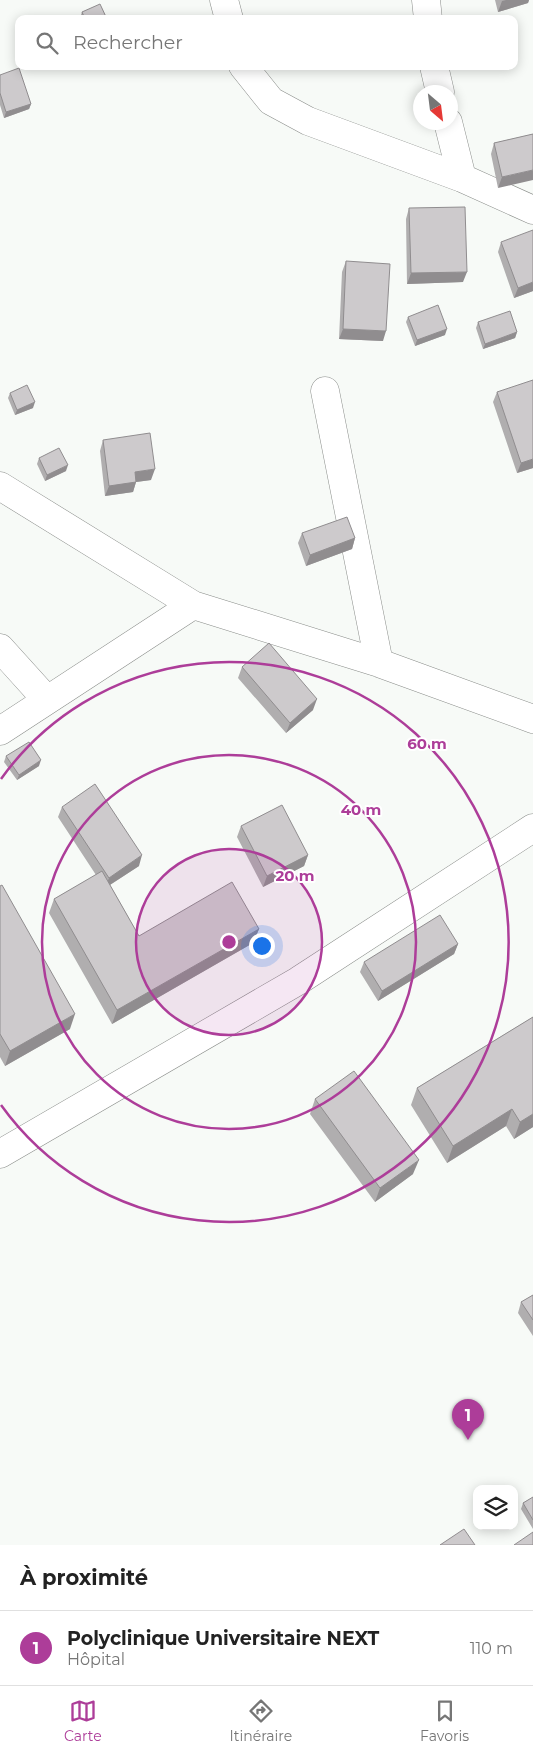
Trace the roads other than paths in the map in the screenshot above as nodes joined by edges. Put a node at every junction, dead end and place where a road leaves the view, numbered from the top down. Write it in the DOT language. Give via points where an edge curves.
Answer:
graph roads {
  1 [pos="224,0"];
  2 [pos="426,0"];
  3 [pos="228,15"];
  4 [pos="428,15"];
  5 [pos="246,70"];
  6 [pos="435,70"];
  7 [pos="438,85"];
  8 [pos="450,130"];
  9 [pos="462,178"];
  10 [pos="533,210"];
  11 [pos="325,391"];
  12 [pos="0,486"];
  13 [pos="193,605"];
  14 [pos="0,648"];
  15 [pos="379,663"];
  16 [pos="47,700"];
  17 [pos="533,719"];
  18 [pos="0,731"];
  19 [pos="533,828"];
  20 [pos="0,1154"];
  1 -- 3 [label="street"];
  2 -- 4 [label="street"];
  5 -- 9 [label="street" via="271,101 308,120"];
  6 -- 7 [label="street"];
  8 -- 9 [label="street"];
  9 -- 10 [label="street"];
  11 -- 15 [label="street"];
  12 -- 13 [label="street"];
  13 -- 15 [label="street"];
  13 -- 16 [label="street"];
  14 -- 16 [label="street"];
  15 -- 17 [label="street"];
  16 -- 18 [label="street"];
  19 -- 20 [label="street" via="298,981"];
}
